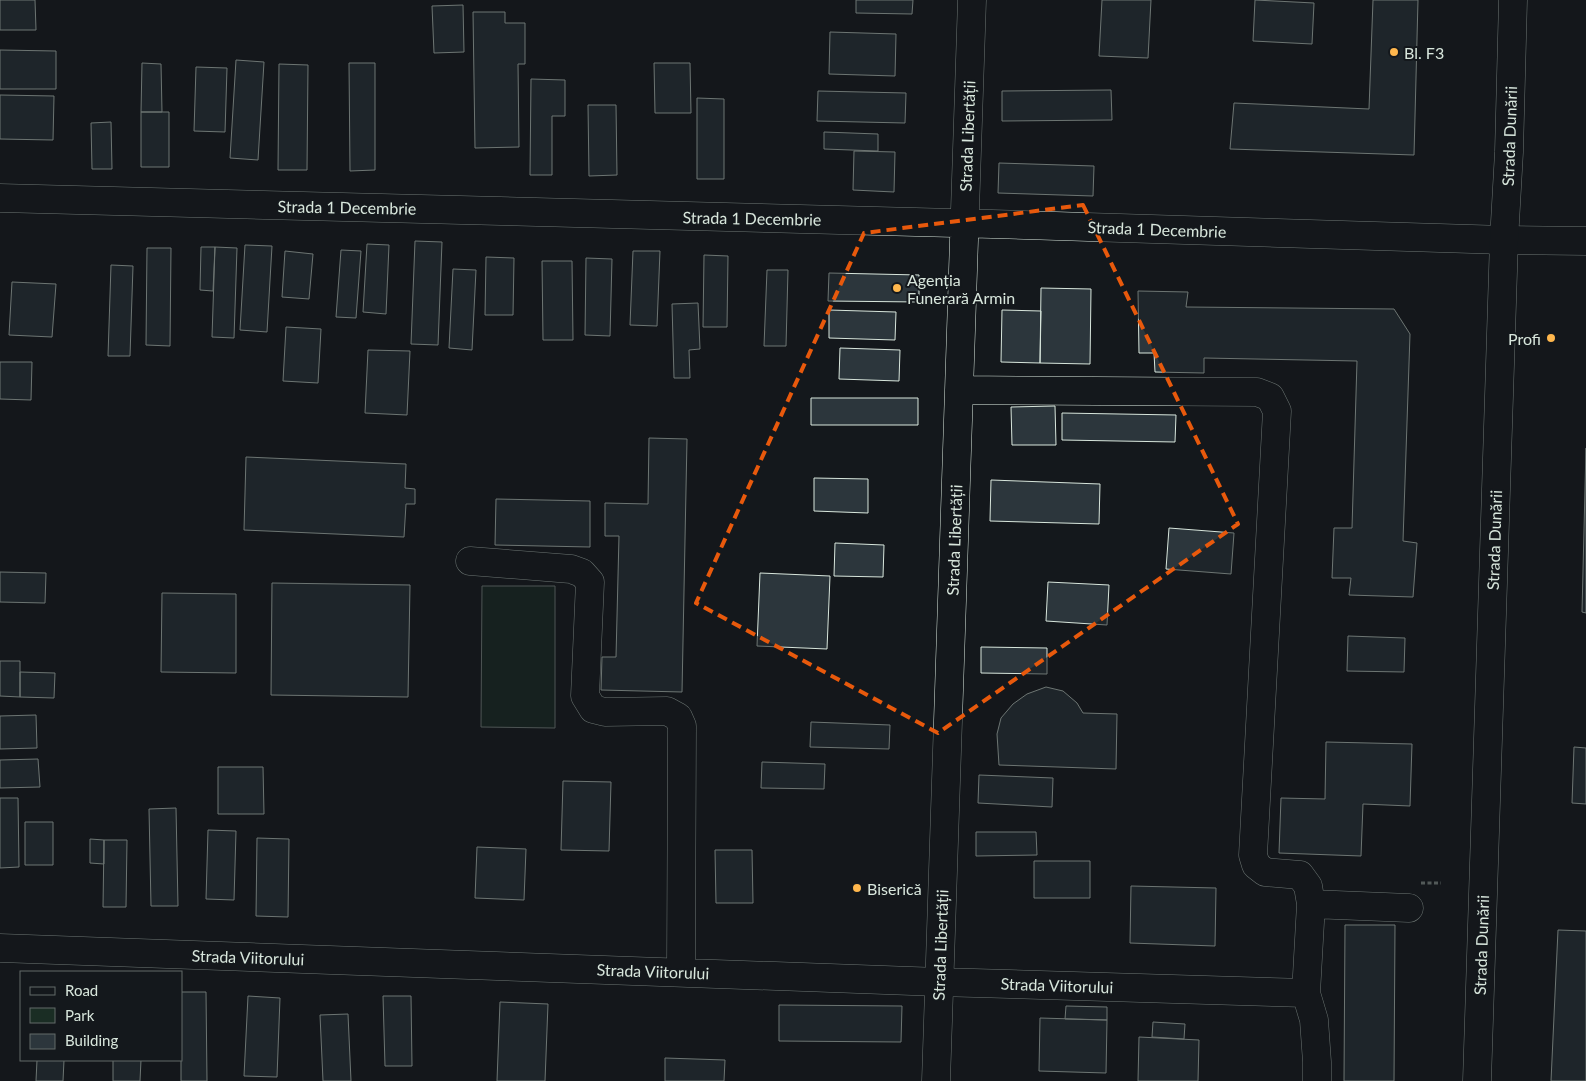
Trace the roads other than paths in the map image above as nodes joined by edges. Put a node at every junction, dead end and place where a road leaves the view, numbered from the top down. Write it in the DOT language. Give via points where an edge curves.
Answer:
graph roads {
  1 [pos="972,0"];
  2 [pos="1513,0"];
  3 [pos="0,198"];
  4 [pos="964,224"];
  5 [pos="1504,240"];
  6 [pos="1586,241"];
  7 [pos="959,390"];
  8 [pos="470,561"];
  9 [pos="1311,904"];
  10 [pos="1409,908"];
  11 [pos="0,948"];
  12 [pos="681,972"];
  13 [pos="939,982"];
  14 [pos="1306,993"];
  15 [pos="936,1081"];
  16 [pos="1317,1081"];
  17 [pos="1477,1081"];
  1 -- 4 [label="street, Strada Libertății"];
  2 -- 5 [label="street, Strada Dunării"];
  3 -- 4 [label="street, Strada 1 Decembrie"];
  4 -- 5 [label="street, Strada 1 Decembrie"];
  4 -- 7 [label="street, Strada Libertății"];
  5 -- 6 [label="street, Strada 1 Decembrie"];
  5 -- 17 [label="street, Strada Dunării"];
  7 -- 9 [label="street" via="1257,392 1270,397 1277,410 1253,854 1256,865 1265,872 1300,875 1308,886"];
  7 -- 13 [label="street, Strada Libertății"];
  8 -- 12 [label="street" via="571,569 582,573 590,582 585,696 593,709 605,712 667,711 678,716 682,726"];
  9 -- 10 [label="street"];
  9 -- 14 [label="street"];
  11 -- 12 [label="street, Strada Viitorului"];
  12 -- 13 [label="street, Strada Viitorului"];
  13 -- 14 [label="street, Strada Viitorului"];
  13 -- 15 [label="street, Strada Libertății"];
  14 -- 16 [label="street" via="1314,1020"];
}
